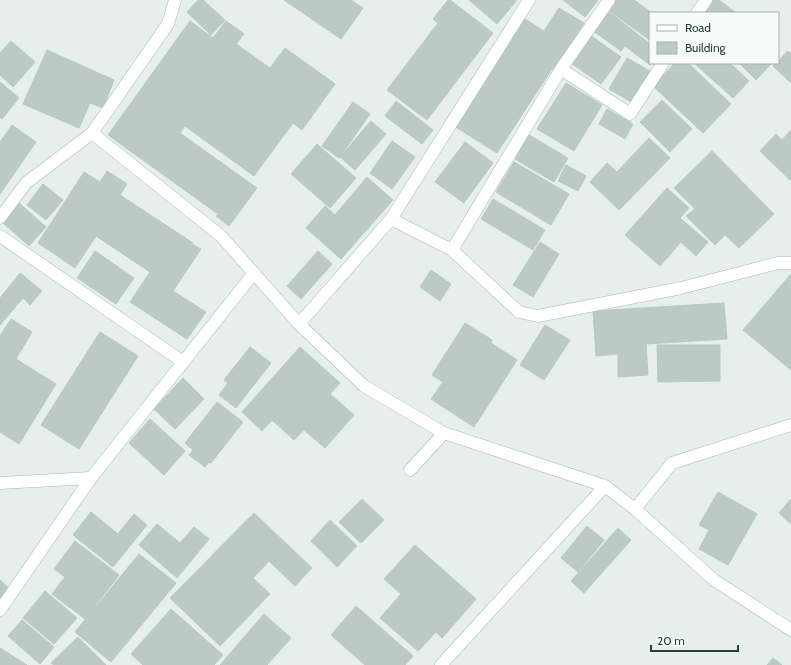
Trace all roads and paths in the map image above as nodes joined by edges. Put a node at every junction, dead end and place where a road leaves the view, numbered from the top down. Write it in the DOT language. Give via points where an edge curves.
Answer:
graph roads {
  1 [pos="175,0"];
  2 [pos="529,0"];
  3 [pos="609,0"];
  4 [pos="706,0"];
  5 [pos="698,12"];
  6 [pos="662,64"];
  7 [pos="561,69"];
  8 [pos="92,133"];
  9 [pos="0,218"];
  10 [pos="391,219"];
  11 [pos="0,236"];
  12 [pos="452,250"];
  13 [pos="791,263"];
  14 [pos="254,274"];
  15 [pos="298,324"];
  16 [pos="183,362"];
  17 [pos="791,425"];
  18 [pos="444,433"];
  19 [pos="410,470"];
  20 [pos="91,478"];
  21 [pos="0,483"];
  22 [pos="605,486"];
  23 [pos="635,509"];
  24 [pos="0,610"];
  25 [pos="791,630"];
  26 [pos="441,665"];
  1 -- 8 [label="street" via="168,24"];
  2 -- 10 [label="street"];
  3 -- 7 [label="street"];
  4 -- 5 [label="street"];
  6 -- 7 [label="street" via="630,114"];
  7 -- 12 [label="street"];
  8 -- 9 [label="street" via="26,183"];
  8 -- 14 [label="street" via="221,236"];
  10 -- 12 [label="street"];
  10 -- 15 [label="street"];
  11 -- 16 [label="street"];
  12 -- 13 [label="street" via="519,312 538,316 681,288 778,263"];
  14 -- 15 [label="street"];
  14 -- 16 [label="street"];
  15 -- 18 [label="street" via="364,386"];
  16 -- 20 [label="street"];
  17 -- 23 [label="street" via="672,463"];
  18 -- 19 [label="street"];
  18 -- 22 [label="street"];
  20 -- 21 [label="street"];
  20 -- 24 [label="street"];
  22 -- 23 [label="street"];
  22 -- 26 [label="street"];
  23 -- 25 [label="street" via="714,580"];
}
